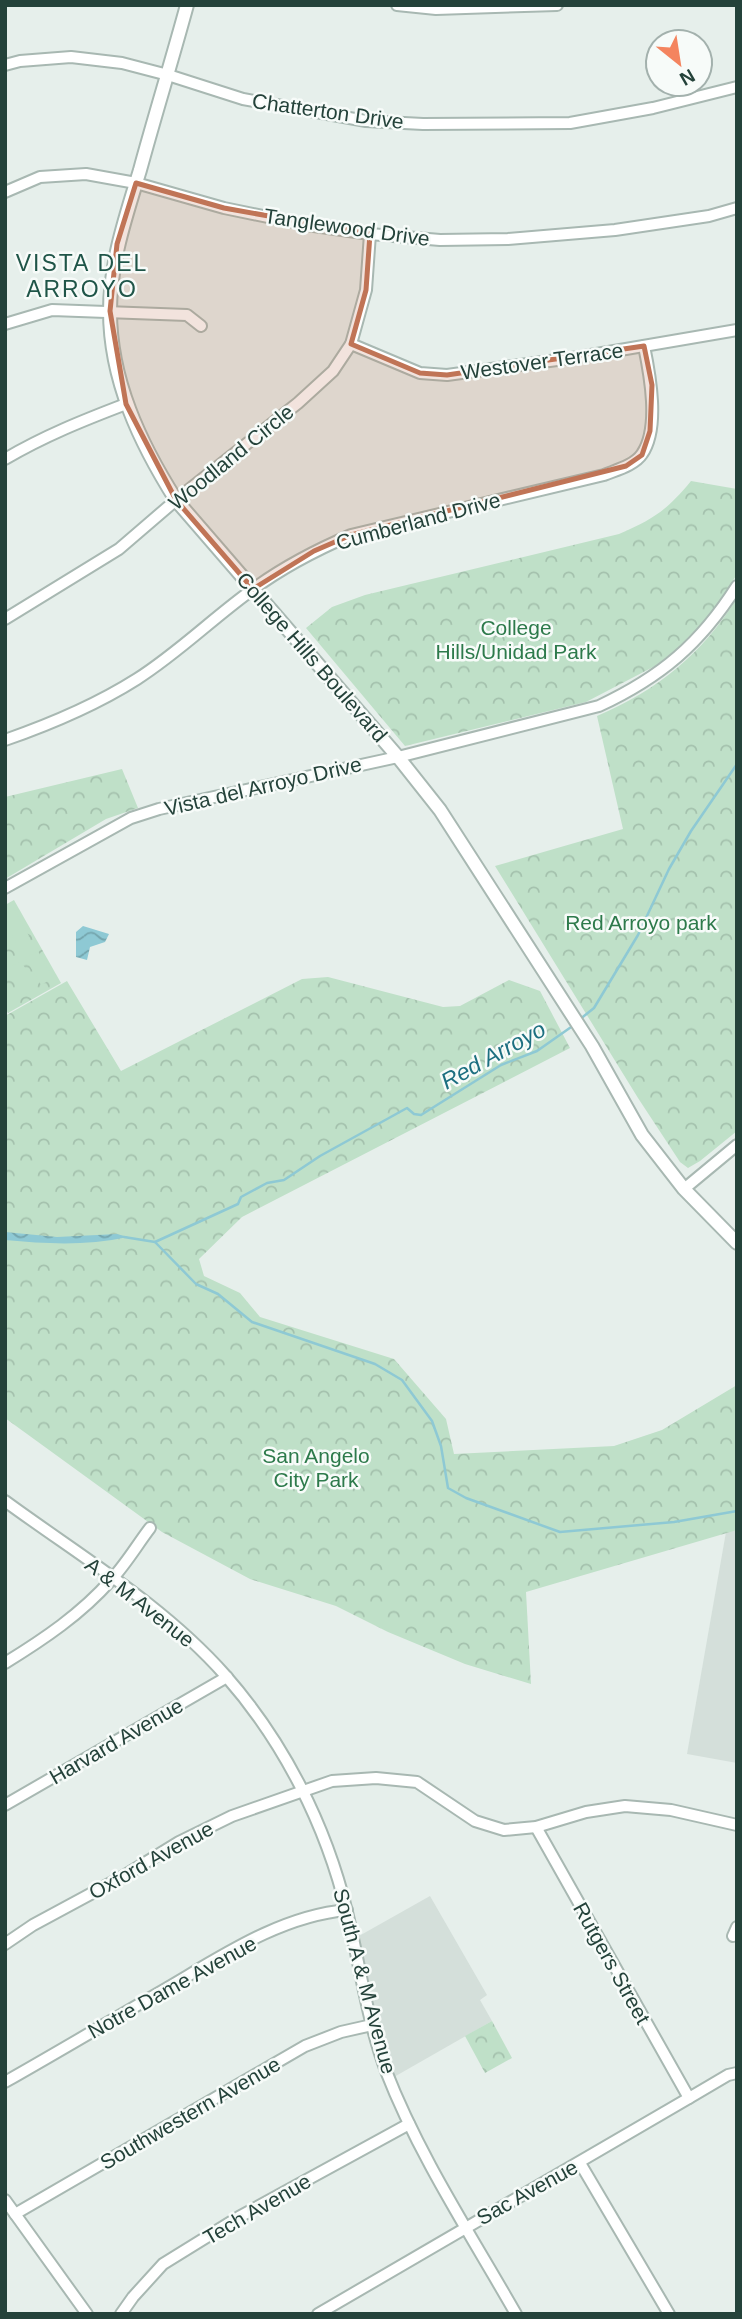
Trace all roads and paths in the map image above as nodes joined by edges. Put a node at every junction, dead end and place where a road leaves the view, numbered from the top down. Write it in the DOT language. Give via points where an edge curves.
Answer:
graph roads {
  1 [pos="187,5"];
  2 [pos="397,5"];
  3 [pos="557,5"];
  4 [pos="5,65"];
  5 [pos="167,75"];
  6 [pos="737,87"];
  7 [pos="136,183"];
  8 [pos="5,192"];
  9 [pos="737,208"];
  10 [pos="370,234"];
  11 [pos="110,311"];
  12 [pos="5,324"];
  13 [pos="201,327"];
  14 [pos="737,330"];
  15 [pos="351,344"];
  16 [pos="644,346"];
  17 [pos="126,404"];
  18 [pos="5,459"];
  19 [pos="176,500"];
  20 [pos="737,586"];
  21 [pos="253,589"];
  22 [pos="5,619"];
  23 [pos="5,740"];
  24 [pos="398,757"];
  25 [pos="5,888"];
  26 [pos="737,1145"];
  27 [pos="684,1189"];
  28 [pos="737,1243"];
  29 [pos="5,1501"];
  30 [pos="150,1528"];
  31 [pos="113,1578"];
  32 [pos="6,1662"];
  33 [pos="227,1677"];
  34 [pos="303,1791"];
  35 [pos="5,1805"];
  36 [pos="737,1825"];
  37 [pos="536,1827"];
  38 [pos="346,1910"];
  39 [pos="5,1944"];
  40 [pos="372,2025"];
  41 [pos="737,2073"];
  42 [pos="5,2082"];
  43 [pos="689,2098"];
  44 [pos="408,2124"];
  45 [pos="580,2163"];
  46 [pos="5,2200"];
  47 [pos="15,2214"];
  48 [pos="466,2226"];
  49 [pos="87,2314"];
  50 [pos="121,2314"];
  51 [pos="318,2314"];
  52 [pos="516,2314"];
  53 [pos="669,2314"];
  1 -- 5 [label="street, College Hills Boulevard"];
  2 -- 3 [label="street" via="436,9"];
  4 -- 5 [label="street, Chatterton Drive" via="71,57"];
  5 -- 6 [label="street, Chatterton Drive" via="243,99 366,121 423,124 570,123"];
  5 -- 7 [label="street, College Hills Boulevard"];
  7 -- 8 [label="street, Tanglewood Drive" via="86,174 40,177"];
  7 -- 10 [label="street, Tanglewood Drive" via="224,208"];
  7 -- 11 [label="street, College Hills Boulevard" via="117,244"];
  9 -- 10 [label="street, Tanglewood Drive" via="615,230 508,239"];
  10 -- 15 [label="street, Woodland Circle" via="366,290"];
  11 -- 12 [label="street" via="52,310"];
  11 -- 13 [label="street" via="187,315"];
  11 -- 17 [label="street, College Hills Boulevard"];
  14 -- 16 [label="street, Westover Terrace"];
  15 -- 16 [label="street, Westover Terrace" via="420,373 447,375"];
  15 -- 19 [label="street, Woodland Circle" via="333,371 298,403"];
  16 -- 21 [label="street, Cumberland Drive" via="652,385 650,431 642,455 626,466 351,535 314,551"];
  17 -- 18 [label="street" via="61,429"];
  17 -- 19 [label="street, College Hills Boulevard" via="148,456"];
  19 -- 21 [label="street, College Hills Boulevard"];
  19 -- 22 [label="street, Woodland Circle" via="119,549"];
  20 -- 24 [label="street, Vista del Arroyo Drive" via="717,618 677,659 629,692 568,716"];
  21 -- 23 [label="street, Cumberland Drive" via="139,678 90,706"];
  21 -- 24 [label="street, College Hills Boulevard"];
  24 -- 25 [label="street, Vista del Arroyo Drive" via="131,818"];
  24 -- 27 [label="street, College Hills Boulevard" via="440,810 592,1046 642,1135"];
  26 -- 27 [label="street"];
  27 -- 28 [label="street, College Hills Boulevard"];
  29 -- 31 [label="street, A & M Avenue"];
  30 -- 31 [label="street"];
  31 -- 32 [label="street" via="56,1631"];
  31 -- 33 [label="street, A & M Avenue" via="163,1615"];
  33 -- 34 [label="street, A & M Avenue" via="275,1741"];
  33 -- 35 [label="street, Harvard Avenue"];
  34 -- 37 [label="street, Oxford Avenue" via="332,1781 376,1778 417,1782 475,1821 504,1830"];
  34 -- 38 [label="street, South A & M Avenue" via="329,1847"];
  34 -- 39 [label="street, Oxford Avenue" via="232,1816 179,1842"];
  36 -- 37 [label="street, Oxford Avenue" via="671,1810 625,1806"];
  37 -- 43 [label="street, Rutgers Street"];
  38 -- 40 [label="street, South A & M Avenue"];
  38 -- 42 [label="street, Notre Dame Avenue" via="294,1922 236,1948"];
  40 -- 44 [label="street, South A & M Avenue"];
  40 -- 47 [label="street, Southwestern Avenue" via="305,2046"];
  41 -- 43 [label="street, Sac Avenue"];
  43 -- 45 [label="street, Sac Avenue"];
  44 -- 48 [label="street, South A & M Avenue"];
  44 -- 50 [label="street, Tech Avenue" via="163,2264"];
  45 -- 48 [label="street, Sac Avenue"];
  45 -- 53 [label="street"];
  46 -- 47 [label="street"];
  47 -- 49 [label="street"];
  48 -- 51 [label="street, Sac Avenue"];
  48 -- 52 [label="street, South A & M Avenue"];
}
